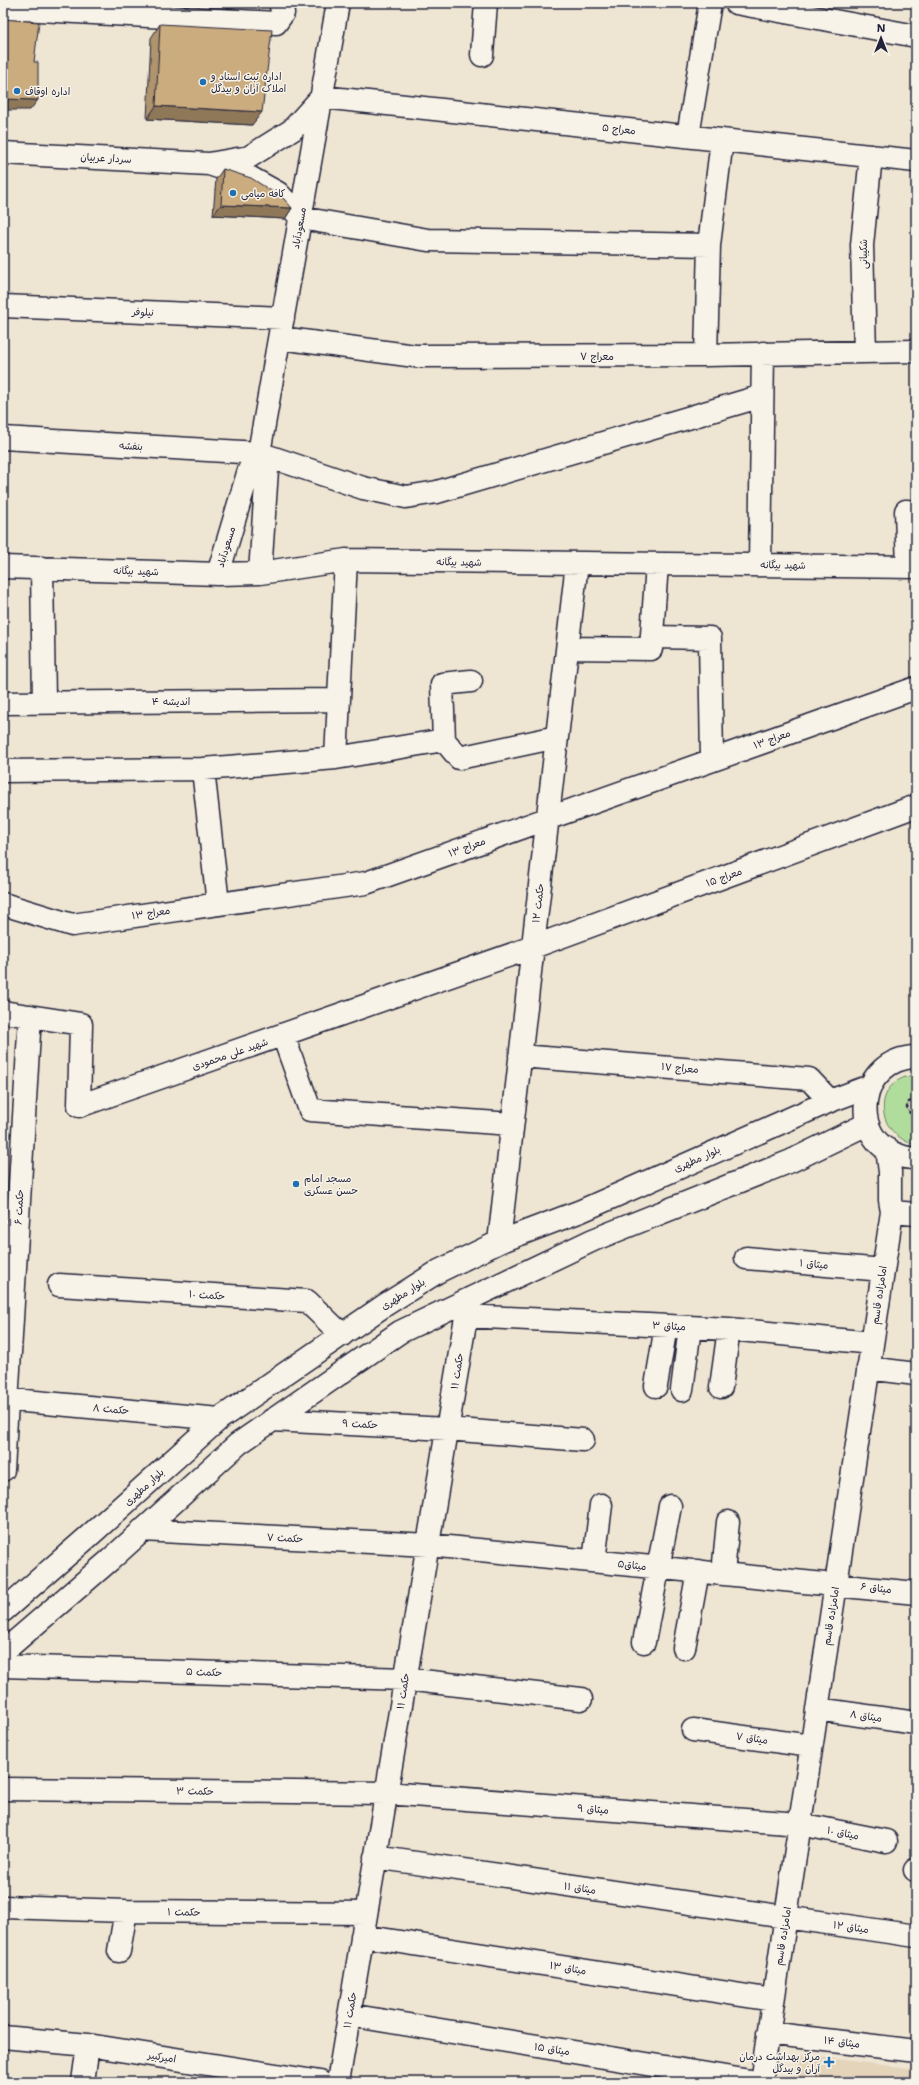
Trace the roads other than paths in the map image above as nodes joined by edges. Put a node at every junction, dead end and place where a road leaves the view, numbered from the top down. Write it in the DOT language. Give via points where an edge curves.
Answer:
graph roads {
  1 [pos="280,3"];
  2 [pos="338,3"];
  3 [pos="486,3"];
  4 [pos="710,3"];
  5 [pos="736,3"];
  6 [pos="3,8"];
  7 [pos="799,9"];
  8 [pos="916,36"];
  9 [pos="482,55"];
  10 [pos="322,97"];
  11 [pos="688,136"];
  12 [pos="722,140"];
  13 [pos="3,153"];
  14 [pos="871,156"];
  15 [pos="916,161"];
  16 [pos="209,164"];
  17 [pos="300,218"];
  18 [pos="708,245"];
  19 [pos="3,306"];
  20 [pos="281,328"];
  21 [pos="916,351"];
  22 [pos="865,352"];
  23 [pos="763,353"];
  24 [pos="706,355"];
  25 [pos="762,396"];
  26 [pos="3,438"];
  27 [pos="260,453"];
  28 [pos="916,512"];
  29 [pos="346,560"];
  30 [pos="577,563"];
  31 [pos="658,564"];
  32 [pos="760,565"];
  33 [pos="3,567"];
  34 [pos="912,567"];
  35 [pos="42,568"];
  36 [pos="260,573"];
  37 [pos="218,574"];
  38 [pos="652,637"];
  39 [pos="568,648"];
  40 [pos="471,681"];
  41 [pos="916,688"];
  42 [pos="339,700"];
  43 [pos="44,702"];
  44 [pos="3,703"];
  45 [pos="557,737"];
  46 [pos="444,740"];
  47 [pos="336,758"];
  48 [pos="712,760"];
  49 [pos="203,769"];
  50 [pos="3,771"];
  51 [pos="916,806"];
  52 [pos="548,818"];
  53 [pos="3,904"];
  54 [pos="218,904"];
  55 [pos="533,947"];
  56 [pos="3,1012"];
  57 [pos="30,1016"];
  58 [pos="283,1035"];
  59 [pos="520,1056"];
  60 [pos="916,1057"];
  61 [pos="870,1086"];
  62 [pos="830,1101"];
  63 [pos="512,1124"];
  64 [pos="868,1124"];
  65 [pos="887,1149"];
  66 [pos="915,1154"];
  67 [pos="892,1212"];
  68 [pos="916,1214"];
  69 [pos="498,1242"];
  70 [pos="746,1258"];
  71 [pos="883,1270"];
  72 [pos="59,1285"];
  73 [pos="467,1308"];
  74 [pos="666,1326"];
  75 [pos="690,1327"];
  76 [pos="729,1329"];
  77 [pos="342,1335"];
  78 [pos="872,1343"];
  79 [pos="868,1368"];
  80 [pos="916,1374"];
  81 [pos="281,1376"];
  82 [pos="656,1386"];
  83 [pos="720,1387"];
  84 [pos="682,1390"];
  85 [pos="5,1399"];
  86 [pos="299,1402"];
  87 [pos="219,1419"];
  88 [pos="272,1420"];
  89 [pos="447,1429"];
  90 [pos="583,1440"];
  91 [pos="3,1470"];
  92 [pos="601,1505"];
  93 [pos="670,1506"];
  94 [pos="728,1522"];
  95 [pos="142,1530"];
  96 [pos="428,1545"];
  97 [pos="594,1561"];
  98 [pos="659,1567"];
  99 [pos="698,1571"];
  100 [pos="723,1573"];
  101 [pos="836,1584"];
  102 [pos="916,1593"];
  103 [pos="3,1611"];
  104 [pos="644,1642"];
  105 [pos="684,1648"];
  106 [pos="3,1652"];
  107 [pos="3,1666"];
  108 [pos="405,1679"];
  109 [pos="581,1699"];
  110 [pos="817,1709"];
  111 [pos="916,1723"];
  112 [pos="693,1730"];
  113 [pos="811,1746"];
  114 [pos="3,1789"];
  115 [pos="386,1793"];
  116 [pos="800,1824"];
  117 [pos="886,1841"];
  118 [pos="375,1857"];
  119 [pos="3,1907"];
  120 [pos="126,1911"];
  121 [pos="366,1913"];
  122 [pos="785,1918"];
  123 [pos="362,1936"];
  124 [pos="916,1936"];
  125 [pos="118,1951"];
  126 [pos="773,2000"];
  127 [pos="349,2015"];
  128 [pos="768,2033"];
  129 [pos="3,2037"];
  130 [pos="88,2045"];
  131 [pos="916,2051"];
  132 [pos="83,2082"];
  133 [pos="320,2082"];
  134 [pos="338,2082"];
  135 [pos="756,2082"];
  136 [pos="761,2082"];
  1 -- 6 [label="street" via="283,13 276,23"];
  2 -- 10 [label="street, مسعودآباد"];
  3 -- 9 [label="street"];
  4 -- 11 [label="street"];
  5 -- 7 [label="street"];
  7 -- 8 [label="street"];
  10 -- 11 [label="street, معراج ۵"];
  10 -- 16 [label="street" via="292,130 249,156"];
  10 -- 17 [label="street, مسعودآباد"];
  11 -- 12 [label="street, معراج ۵"];
  12 -- 14 [label="street, معراج ۵"];
  12 -- 18 [label="street"];
  13 -- 16 [label="street, سردار عربیان"];
  14 -- 15 [label="street, معراج ۵"];
  14 -- 22 [label="street, شکیبانی" via="862,245"];
  16 -- 17 [label="street" via="251,178 278,193"];
  17 -- 18 [label="street" via="428,240"];
  17 -- 20 [label="street, مسعودآباد"];
  18 -- 24 [label="street"];
  19 -- 20 [label="street, نیلوفر"];
  20 -- 24 [label="street, معراج ۷" via="415,356"];
  20 -- 27 [label="street, مسعودآباد"];
  21 -- 22 [label="street, معراج ۷"];
  22 -- 23 [label="street, معراج ۷"];
  23 -- 24 [label="street, معراج ۷"];
  23 -- 25 [label="street"];
  25 -- 27 [label="street, بنفشه" via="437,492 406,497 363,488"];
  25 -- 32 [label="street"];
  26 -- 27 [label="street, بنفشه"];
  27 -- 36 [label="street" via="267,470"];
  27 -- 37 [label="street, مسعودآباد" via="249,470"];
  28 -- 34 [label="street" via="906,511"];
  29 -- 30 [label="street, شهید بیگانه"];
  29 -- 36 [label="street, شهید بیگانه"];
  29 -- 42 [label="street"];
  30 -- 31 [label="street, شهید بیگانه"];
  30 -- 39 [label="street, حکمت ۱۲"];
  31 -- 32 [label="street, شهید بیگانه"];
  31 -- 38 [label="street"];
  32 -- 34 [label="street, شهید بیگانه"];
  33 -- 35 [label="street, شهید بیگانه"];
  35 -- 37 [label="street, شهید بیگانه"];
  35 -- 43 [label="street"];
  36 -- 37 [label="street, شهید بیگانه"];
  38 -- 39 [label="street" via="652,649"];
  38 -- 48 [label="street" via="710,638"];
  39 -- 45 [label="street, حکمت ۱۲"];
  40 -- 46 [label="street" via="442,684"];
  41 -- 48 [label="street, معراج ۱۳"];
  42 -- 43 [label="street, اندیشه ۴"];
  42 -- 47 [label="street"];
  43 -- 44 [label="street, اندیشه ۴"];
  45 -- 46 [label="street" via="459,758"];
  45 -- 52 [label="street, حکمت ۱۲"];
  46 -- 47 [label="street"];
  47 -- 49 [label="street"];
  48 -- 52 [label="street, معراج ۱۳"];
  49 -- 50 [label="street"];
  49 -- 54 [label="street"];
  51 -- 55 [label="street, معراج ۱۵"];
  52 -- 54 [label="street, معراج ۱۳" via="366,883"];
  52 -- 55 [label="street, حکمت ۱۲"];
  53 -- 54 [label="street, معراج ۱۳" via="72,925"];
  55 -- 58 [label="street, شهید علی محمودی"];
  55 -- 59 [label="street, حکمت ۱۲"];
  56 -- 57 [label="street, شهید علی محمودی"];
  57 -- 58 [label="street, شهید علی محمودی" via="81,1024 79,1106"];
  57 -- 85 [label="street, حکمت ۶"];
  58 -- 63 [label="street" via="310,1110"];
  59 -- 62 [label="street, معراج ۱۷" via="809,1079"];
  59 -- 63 [label="street, حکمت ۱۲"];
  60 -- 61 [label="street" via="895,1061 884,1068"];
  61 -- 62 [label="street, بلوار مطهری"];
  61 -- 64 [label="street" via="865,1111"];
  62 -- 69 [label="street, بلوار مطهری" via="581,1211"];
  63 -- 69 [label="street, حکمت ۱۲"];
  64 -- 65 [label="street" via="875,1138"];
  64 -- 73 [label="street" via="791,1161 593,1240"];
  65 -- 66 [label="street" via="901,1156"];
  65 -- 67 [label="street, امامزاده قاسم"];
  66 -- 67 [label="street" via="906,1173 900,1200"];
  67 -- 68 [label="street"];
  67 -- 71 [label="street, امامزاده قاسم"];
  69 -- 77 [label="street, بلوار مطهری" via="439,1271"];
  70 -- 71 [label="street, میثاق ۱"];
  71 -- 78 [label="street, امامزاده قاسم"];
  72 -- 77 [label="street, حکمت ۱۰" via="307,1301"];
  73 -- 74 [label="street, میثاق ۳"];
  73 -- 86 [label="street" via="400,1332"];
  73 -- 89 [label="street, حکمت ۱۱"];
  74 -- 75 [label="street, میثاق ۳"];
  74 -- 82 [label="street"];
  75 -- 76 [label="street, میثاق ۳"];
  75 -- 84 [label="street"];
  76 -- 78 [label="street, میثاق ۳"];
  76 -- 83 [label="street"];
  77 -- 81 [label="street, بلوار مطهری"];
  78 -- 79 [label="street, امامزاده قاسم"];
  79 -- 80 [label="street"];
  79 -- 101 [label="street, امامزاده قاسم"];
  81 -- 86 [label="street"];
  81 -- 87 [label="street, بلوار مطهری"];
  85 -- 87 [label="street, حکمت ۸"];
  85 -- 91 [label="street, حکمت ۶"];
  86 -- 88 [label="street"];
  87 -- 103 [label="street, بلوار مطهری"];
  88 -- 89 [label="street, حکمت ۹"];
  88 -- 95 [label="street" via="238,1444"];
  89 -- 90 [label="street, حکمت ۹"];
  89 -- 96 [label="street, حکمت ۱۱"];
  92 -- 97 [label="street"];
  93 -- 98 [label="street"];
  94 -- 100 [label="street"];
  95 -- 96 [label="street, حکمت ۷"];
  95 -- 106 [label="street"];
  96 -- 97 [label="street, میثاق۵"];
  96 -- 108 [label="street, حکمت ۱۱"];
  97 -- 98 [label="street, میثاق۵"];
  98 -- 99 [label="street, میثاق۵"];
  98 -- 104 [label="street"];
  99 -- 100 [label="street, میثاق۵"];
  99 -- 105 [label="street"];
  100 -- 101 [label="street, میثاق۵"];
  101 -- 102 [label="street, میثاق ۶"];
  101 -- 110 [label="street, امامزاده قاسم"];
  107 -- 108 [label="street, حکمت ۵"];
  108 -- 109 [label="street, حکمت ۵"];
  108 -- 115 [label="street, حکمت ۱۱"];
  110 -- 111 [label="street, میثاق ۸"];
  110 -- 113 [label="street, امامزاده قاسم"];
  112 -- 113 [label="street, میثاق ۷"];
  113 -- 116 [label="street, امامزاده قاسم"];
  114 -- 115 [label="street, حکمت ۳"];
  115 -- 116 [label="street, میثاق ۹"];
  115 -- 118 [label="street, حکمت ۱۱"];
  116 -- 117 [label="street, میثاق ۱۰"];
  116 -- 122 [label="street, امامزاده قاسم"];
  118 -- 121 [label="street, حکمت ۱۱"];
  118 -- 122 [label="street, میثاق ۱۱"];
  119 -- 120 [label="street, حکمت ۱"];
  120 -- 121 [label="street, حکمت ۱"];
  120 -- 125 [label="street"];
  121 -- 123 [label="street, حکمت ۱۱"];
  122 -- 124 [label="street, میثاق ۱۲"];
  122 -- 126 [label="street, امامزاده قاسم"];
  123 -- 126 [label="street, میثاق ۱۳"];
  123 -- 127 [label="street, حکمت ۱۱"];
  126 -- 128 [label="street, امامزاده قاسم"];
  127 -- 134 [label="street, حکمت ۱۱"];
  127 -- 135 [label="street, میثاق ۱۵"];
  128 -- 131 [label="street, میثاق ۱۴"];
  128 -- 136 [label="street, امامزاده قاسم"];
  129 -- 130 [label="street, امیرکبیر"];
  130 -- 132 [label="street"];
  130 -- 133 [label="street, امیرکبیر"];
}
